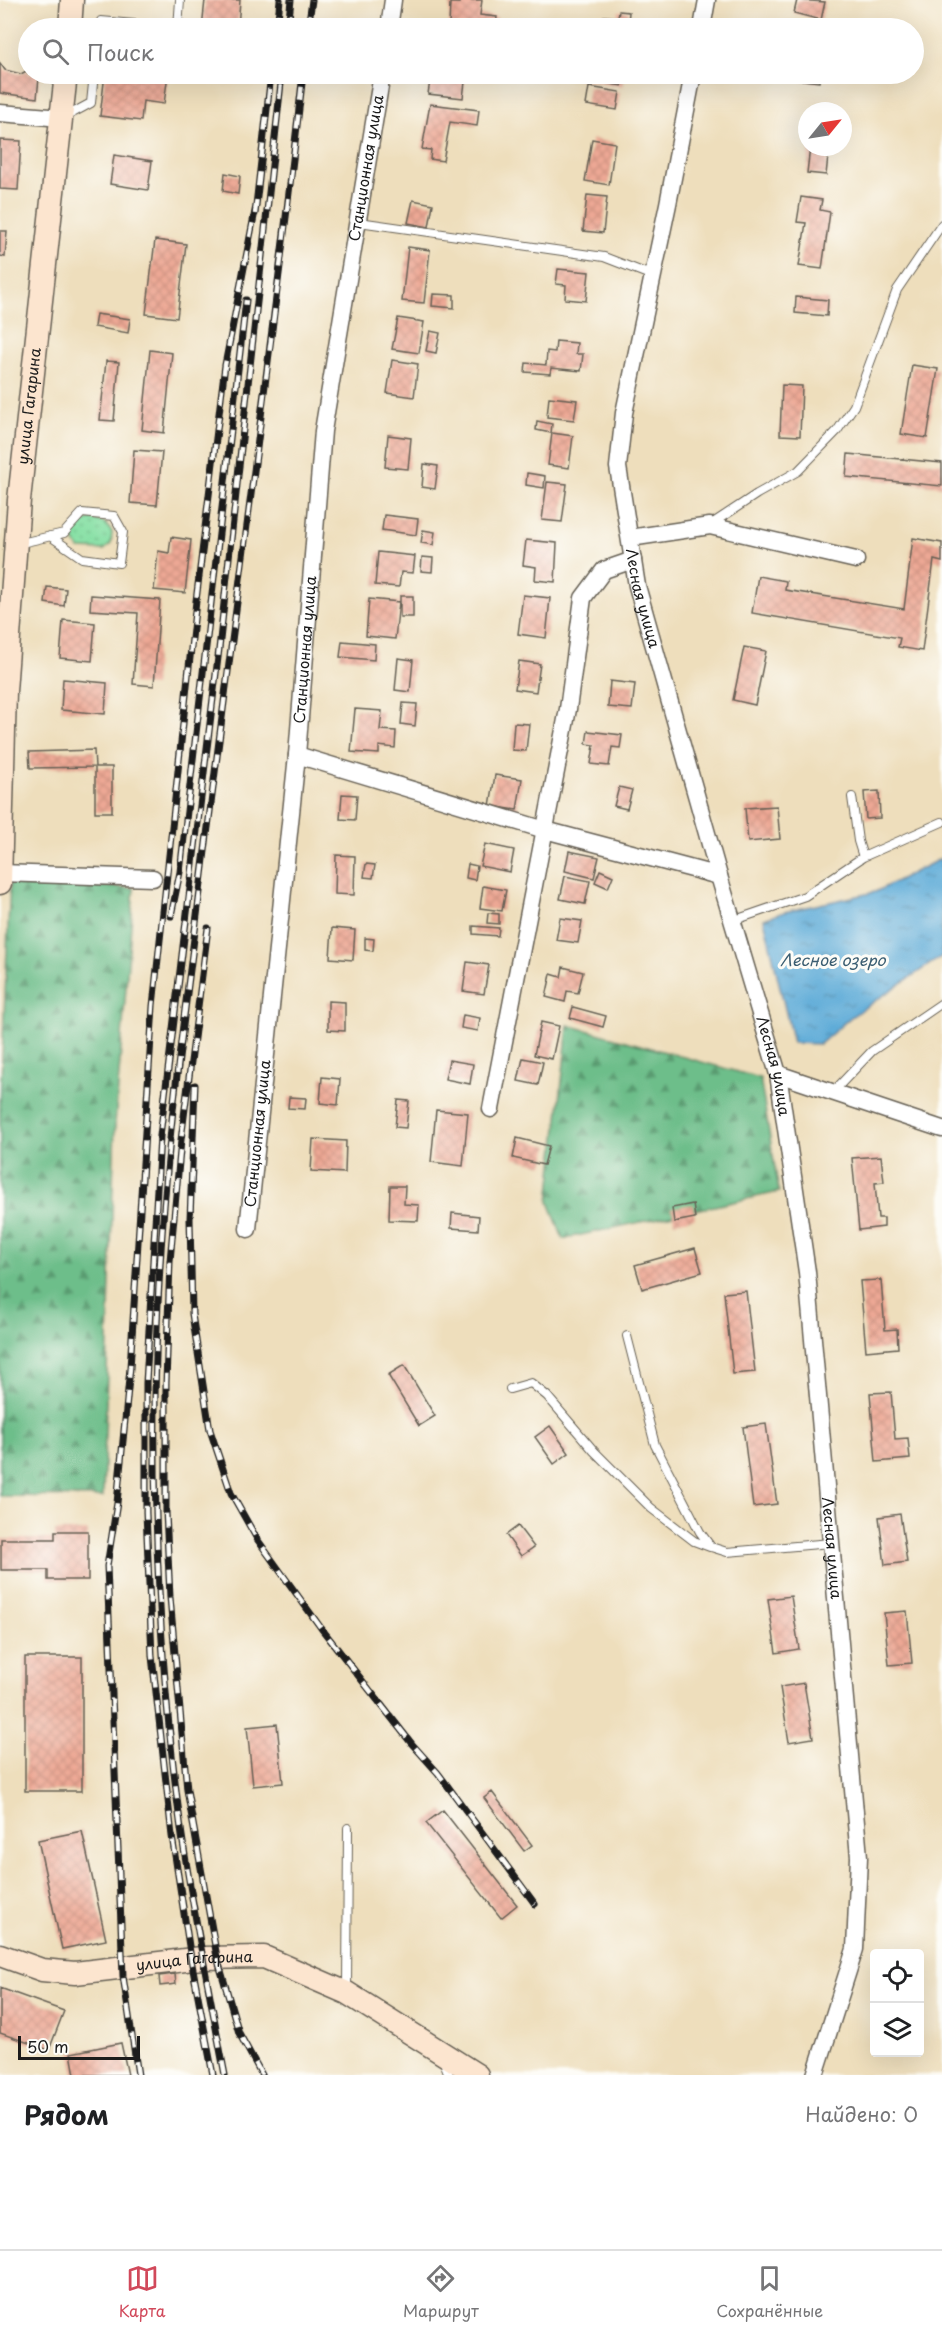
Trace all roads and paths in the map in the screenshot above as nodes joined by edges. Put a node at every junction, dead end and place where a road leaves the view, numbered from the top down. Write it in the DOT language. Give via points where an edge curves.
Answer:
graph roads {
  1 [pos="72,0"];
  2 [pos="180,0"];
  3 [pos="393,0"];
  4 [pos="707,0"];
  5 [pos="71,18"];
  6 [pos="179,18"];
  7 [pos="390,18"];
  8 [pos="704,18"];
  9 [pos="65,84"];
  10 [pos="93,84"];
  11 [pos="380,84"];
  12 [pos="691,84"];
  13 [pos="0,113"];
  14 [pos="62,118"];
  15 [pos="359,222"];
  16 [pos="942,224"];
  17 [pos="653,276"];
  18 [pos="710,526"];
  19 [pos="50,536"];
  20 [pos="630,538"];
  21 [pos="16,544"];
  22 [pos="633,560"];
  23 [pos="856,560"];
  24 [pos="297,755"];
  25 [pos="852,797"];
  26 [pos="942,822"];
  27 [pos="545,830"];
  28 [pos="864,857"];
  29 [pos="0,873"];
  30 [pos="719,876"];
  31 [pos="153,878"];
  32 [pos="0,883"];
  33 [pos="732,921"];
  34 [pos="942,1003"];
  35 [pos="778,1074"];
  36 [pos="833,1093"];
  37 [pos="491,1109"];
  38 [pos="942,1129"];
  39 [pos="248,1229"];
  40 [pos="627,1336"];
  41 [pos="510,1389"];
  42 [pos="831,1543"];
  43 [pos="711,1547"];
  44 [pos="348,1828"];
  45 [pos="0,1955"];
  46 [pos="347,1993"];
  47 [pos="441,2052"];
  48 [pos="449,2075"];
  49 [pos="477,2075"];
  50 [pos="815,2075"];
  1 -- 5 [label="street"];
  2 -- 6 [label="lane"];
  3 -- 7 [label="street"];
  4 -- 8 [label="street"];
  9 -- 14 [label="street, улица Гагарина"];
  10 -- 14 [label="lane" via="91,103"];
  11 -- 15 [label="street, Станционная улица"];
  12 -- 17 [label="street, Лесная улица"];
  13 -- 14 [label="street"];
  14 -- 21 [label="street, улица Гагарина"];
  15 -- 17 [label="lane" via="604,257"];
  15 -- 24 [label="street, Станционная улица" via="323,431"];
  16 -- 18 [label="lane" via="897,290 854,406 837,431 798,471"];
  17 -- 20 [label="street, Лесная улица" via="624,413 618,467"];
  18 -- 20 [label="street"];
  18 -- 23 [label="street"];
  19 -- 19 [label="lane" via="82,558 119,563 123,532 114,516 82,513 64,533"];
  19 -- 21 [label="lane"];
  20 -- 22 [label="street, Лесная улица"];
  21 -- 29 [label="street, улица Гагарина" via="4,691"];
  22 -- 27 [label="street" via="604,570 583,598 568,709"];
  22 -- 30 [label="street, Лесная улица"];
  24 -- 27 [label="street"];
  24 -- 39 [label="street, Станционная улица"];
  25 -- 28 [label="lane"];
  26 -- 28 [label="lane"];
  27 -- 30 [label="street"];
  27 -- 37 [label="street"];
  28 -- 33 [label="lane" via="805,896"];
  29 -- 31 [label="street"];
  29 -- 32 [label="street, улица Гагарина"];
  30 -- 33 [label="street, Лесная улица"];
  33 -- 35 [label="street, Лесная улица"];
  34 -- 36 [label="lane" via="872,1051"];
  35 -- 36 [label="street"];
  35 -- 42 [label="street, Лесная улица" via="807,1272"];
  36 -- 38 [label="street"];
  40 -- 43 [label="lane" via="655,1445"];
  41 -- 43 [label="lane" via="531,1383 651,1508 694,1541"];
  42 -- 43 [label="lane" via="727,1552"];
  42 -- 50 [label="street, Лесная улица" via="860,1857 855,1949"];
  44 -- 46 [label="lane"];
  45 -- 46 [label="street, улица Гагарина" via="42,1970 75,1973 202,1958 264,1957"];
  46 -- 47 [label="street, улица Гагарина"];
  47 -- 48 [label="lane"];
  47 -- 49 [label="street, улица Гагарина"];
}
